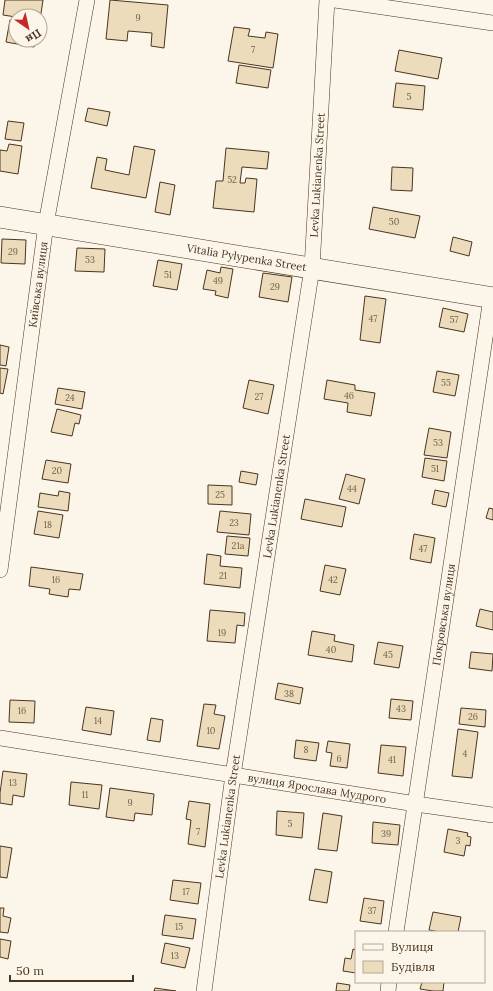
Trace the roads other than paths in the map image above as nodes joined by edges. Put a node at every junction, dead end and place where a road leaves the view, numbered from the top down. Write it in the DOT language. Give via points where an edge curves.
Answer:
graph roads {
  1 [pos="87,0"];
  2 [pos="327,0"];
  3 [pos="335,0"];
  4 [pos="493,23"];
  5 [pos="0,217"];
  6 [pos="46,224"];
  7 [pos="312,268"];
  8 [pos="492,298"];
  9 [pos="0,570"];
  10 [pos="0,738"];
  11 [pos="233,775"];
  12 [pos="416,804"];
  13 [pos="493,815"];
  14 [pos="396,931"];
  15 [pos="204,991"];
  1 -- 6 [label="street, Київська вулиця"];
  2 -- 7 [label="street, Levka Lukianenka Street"];
  3 -- 4 [label="street"];
  5 -- 6 [label="street, Vitalia Pylypenka Street"];
  6 -- 7 [label="street, Vitalia Pylypenka Street"];
  6 -- 9 [label="street, Київська вулиця"];
  7 -- 8 [label="street, Vitalia Pylypenka Street"];
  7 -- 11 [label="street, Levka Lukianenka Street"];
  8 -- 12 [label="street, Покровська вулиця"];
  10 -- 11 [label="street, вулиця Ярослава Мудрого"];
  11 -- 12 [label="street, вулиця Ярослава Мудрого"];
  11 -- 15 [label="street, Levka Lukianenka Street"];
  12 -- 13 [label="street, вулиця Ярослава Мудрого"];
  12 -- 14 [label="street, Покровська вулиця"];
}
